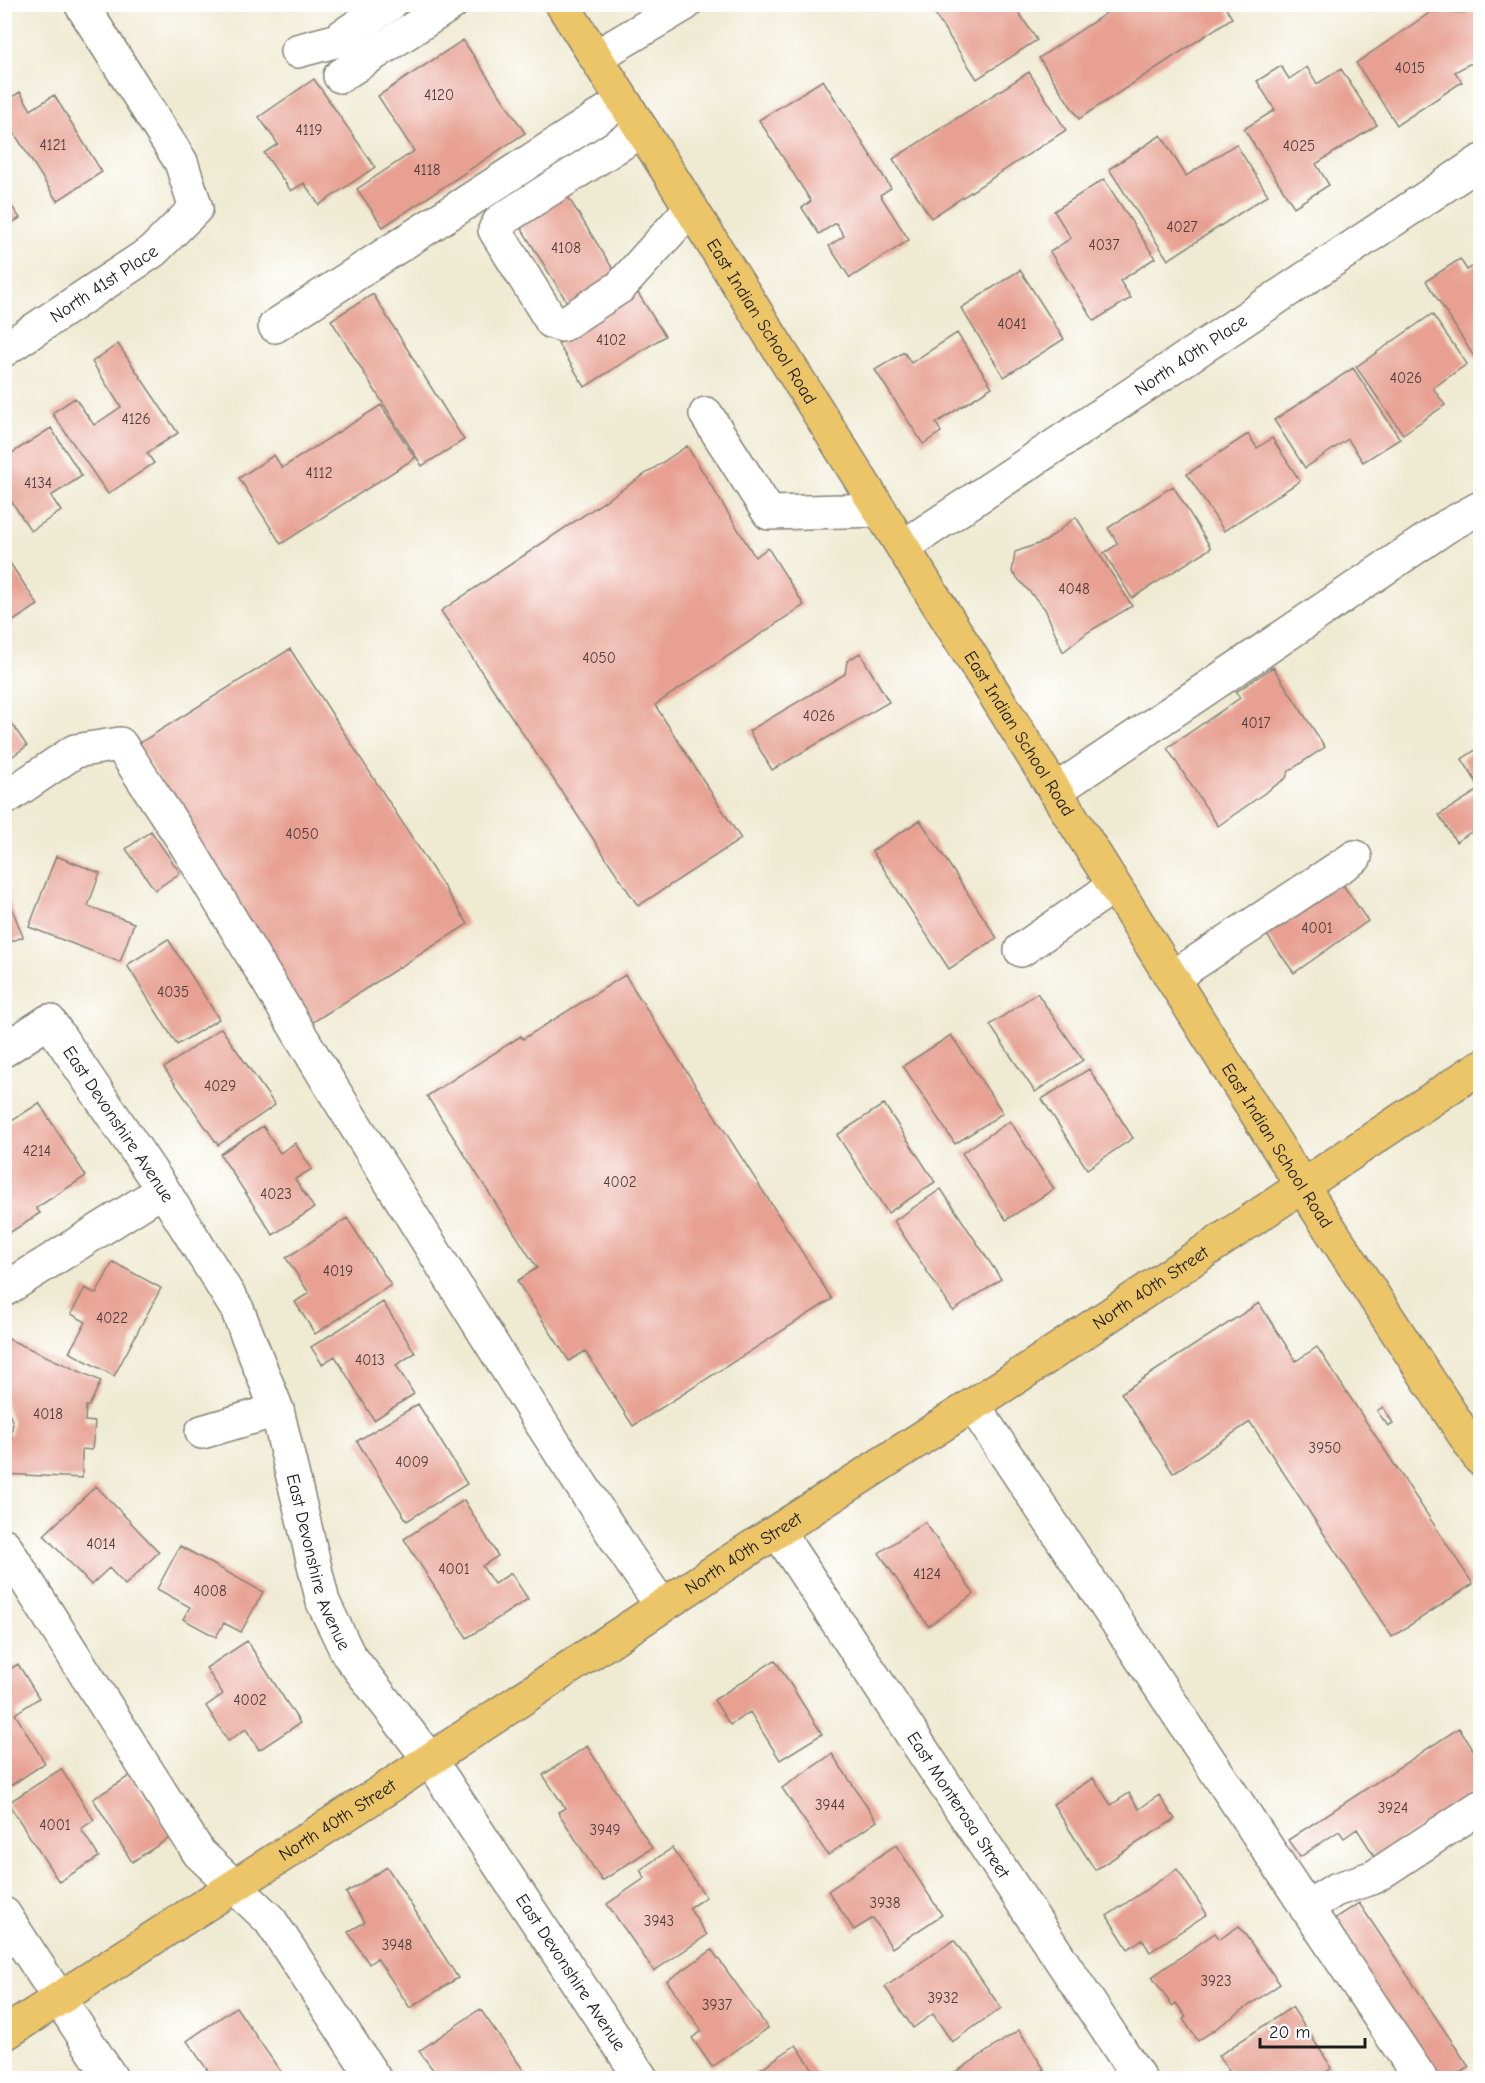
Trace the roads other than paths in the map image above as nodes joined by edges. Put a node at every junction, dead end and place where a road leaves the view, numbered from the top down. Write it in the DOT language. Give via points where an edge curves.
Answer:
graph roads {
  1 [pos="81,4"];
  2 [pos="390,4"];
  3 [pos="451,4"];
  4 [pos="562,4"];
  5 [pos="685,4"];
  6 [pos="297,51"];
  7 [pos="596,57"];
  8 [pos="340,76"];
  9 [pos="623,101"];
  10 [pos="642,130"];
  11 [pos="1480,162"];
  12 [pos="691,208"];
  13 [pos="274,326"];
  14 [pos="4,350"];
  15 [pos="706,414"];
  16 [pos="880,510"];
  17 [pos="1478,516"];
  18 [pos="903,547"];
  19 [pos="1054,791"];
  20 [pos="4,799"];
  21 [pos="1355,857"];
  22 [pos="1114,886"];
  23 [pos="1021,950"];
  24 [pos="1172,978"];
  25 [pos="4,1050"];
  26 [pos="1480,1067"];
  27 [pos="1302,1186"];
  28 [pos="163,1190"];
  29 [pos="4,1290"];
  30 [pos="973,1405"];
  31 [pos="277,1410"];
  32 [pos="202,1432"];
  33 [pos="1480,1459"];
  34 [pos="778,1532"];
  35 [pos="4,1545"];
  36 [pos="662,1606"];
  37 [pos="430,1760"];
  38 [pos="1480,1808"];
  39 [pos="234,1887"];
  40 [pos="1306,1908"];
  41 [pos="4,1914"];
  42 [pos="58,1999"];
  43 [pos="4,2034"];
  44 [pos="111,2079"];
  45 [pos="374,2079"];
  46 [pos="641,2079"];
  47 [pos="1139,2079"];
  48 [pos="1420,2079"];
  1 -- 14 [label="street, North 41st Place" via="181,162 196,208 153,251"];
  2 -- 6 [label="street" via="335,41"];
  3 -- 8 [label="street"];
  4 -- 7 [label="main road, East Indian School Road"];
  5 -- 7 [label="street"];
  7 -- 9 [label="main road, East Indian School Road"];
  9 -- 10 [label="main road, East Indian School Road"];
  9 -- 13 [label="street"];
  10 -- 12 [label="main road, East Indian School Road"];
  10 -- 12 [label="street" via="500,221 495,230 552,322 562,325 620,287"];
  11 -- 18 [label="street, North 40th Place"];
  12 -- 16 [label="main road, East Indian School Road"];
  15 -- 16 [label="street" via="769,513"];
  16 -- 18 [label="main road, East Indian School Road"];
  17 -- 19 [label="street" via="1447,526"];
  18 -- 19 [label="main road, East Indian School Road"];
  19 -- 22 [label="main road, East Indian School Road"];
  20 -- 36 [label="street" via="75,751 120,744 185,843 530,1405"];
  21 -- 24 [label="street"];
  22 -- 23 [label="street"];
  22 -- 24 [label="main road, East Indian School Road"];
  24 -- 27 [label="main road, East Indian School Road"];
  25 -- 28 [label="street, East Devonshire Avenue" via="49,1021"];
  26 -- 27 [label="main road, North 40th Street"];
  27 -- 30 [label="main road, North 40th Street"];
  27 -- 33 [label="main road, East Indian School Road"];
  28 -- 29 [label="street"];
  28 -- 31 [label="street, East Devonshire Avenue" via="237,1309"];
  30 -- 34 [label="main road, North 40th Street"];
  30 -- 40 [label="street"];
  31 -- 32 [label="street"];
  31 -- 37 [label="street, East Devonshire Avenue" via="323,1602 348,1654"];
  34 -- 36 [label="main road, North 40th Street"];
  34 -- 47 [label="street, East Monterosa Street"];
  35 -- 39 [label="street" via="184,1830 199,1852"];
  36 -- 37 [label="main road, North 40th Street"];
  37 -- 39 [label="main road, North 40th Street"];
  37 -- 46 [label="street, East Devonshire Avenue"];
  38 -- 40 [label="street" via="1374,1877 1335,1890"];
  39 -- 42 [label="main road, North 40th Street"];
  39 -- 45 [label="street" via="270,1920"];
  40 -- 48 [label="street"];
  41 -- 42 [label="street"];
  42 -- 43 [label="main road, North 40th Street"];
  42 -- 44 [label="street"];
}
